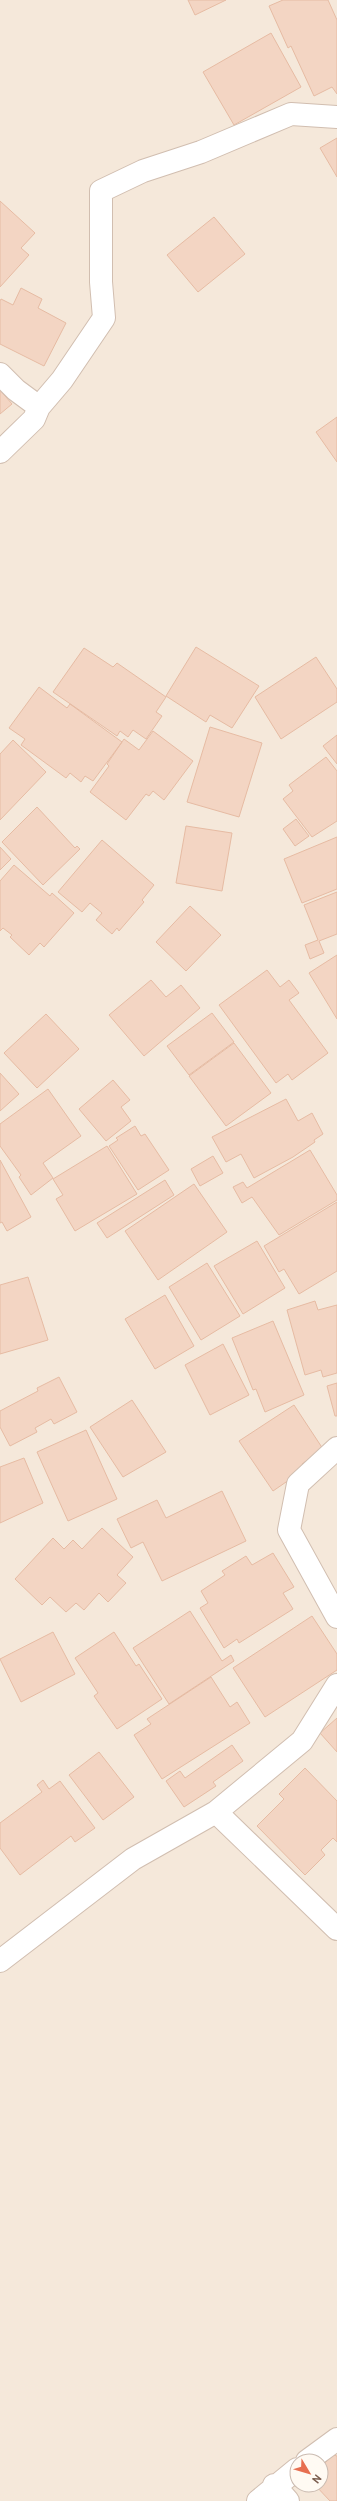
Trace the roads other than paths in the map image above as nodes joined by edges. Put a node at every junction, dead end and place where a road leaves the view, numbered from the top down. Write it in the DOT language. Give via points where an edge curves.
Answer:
graph roads {
  1 [pos="337,117"];
  2 [pos="0,374"];
  3 [pos="39,407"];
  4 [pos="0,452"];
  5 [pos="337,1448"];
  6 [pos="337,1616"];
  7 [pos="337,1685"];
  8 [pos="216,1812"];
  9 [pos="337,1930"];
  10 [pos="0,1961"];
  11 [pos="337,2439"];
  12 [pos="318,2453"];
  13 [pos="289,2480"];
  14 [pos="281,2493"];
  15 [pos="258,2501"];
  1 -- 3 [label="street" via="291,114 201,152 143,171 101,190 101,282 104,318 62,380"];
  2 -- 3 [label="street"];
  3 -- 4 [label="street" via="34,419"];
  5 -- 6 [label="street" via="298,1484 289,1530"];
  7 -- 8 [label="street" via="302,1741"];
  8 -- 9 [label="street"];
  8 -- 10 [label="street" via="133,1859"];
  11 -- 12 [label="street"];
  13 -- 14 [label="street"];
  14 -- 15 [label="street"];
}
